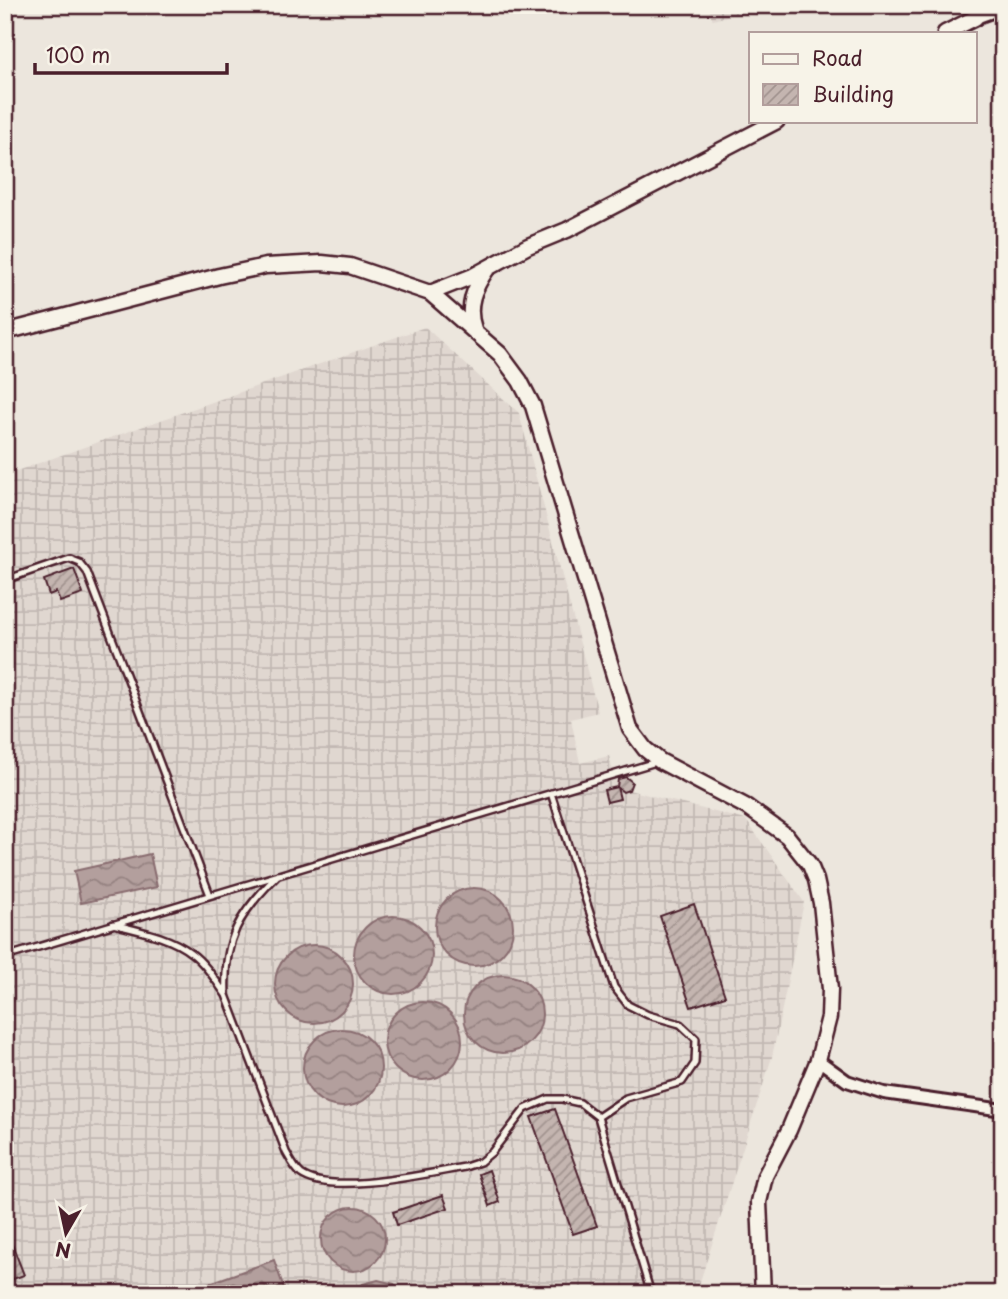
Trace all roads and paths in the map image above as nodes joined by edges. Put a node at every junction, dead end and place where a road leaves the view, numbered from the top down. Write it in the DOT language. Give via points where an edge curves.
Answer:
graph roads {
  1 [pos="986,5"];
  2 [pos="1003,8"];
  3 [pos="975,18"];
  4 [pos="947,32"];
  5 [pos="775,122"];
  6 [pos="487,269"];
  7 [pos="430,293"];
  8 [pos="474,329"];
  9 [pos="5,332"];
  10 [pos="5,580"];
  11 [pos="660,761"];
  12 [pos="551,793"];
  13 [pos="279,874"];
  14 [pos="210,895"];
  15 [pos="113,924"];
  16 [pos="5,957"];
  17 [pos="226,995"];
  18 [pos="818,1060"];
  19 [pos="1003,1110"];
  20 [pos="598,1117"];
  21 [pos="651,1294"];
  22 [pos="763,1294"];
  1 -- 3 [label="street"];
  2 -- 3 [label="street"];
  3 -- 4 [label="street"];
  5 -- 6 [label="street"];
  6 -- 7 [label="street"];
  6 -- 8 [label="street" via="472,295 469,316"];
  7 -- 8 [label="street"];
  7 -- 9 [label="street" via="350,266 266,266"];
  8 -- 11 [label="street" via="500,354 533,406 630,729"];
  10 -- 14 [label="lane" via="69,558 87,572"];
  11 -- 12 [label="lane"];
  11 -- 18 [label="street" via="747,807 787,836 810,865 821,904 830,989 829,1017"];
  12 -- 13 [label="lane"];
  12 -- 20 [label="lane" via="614,987 628,1005 680,1024 696,1039 695,1063 682,1082 626,1098"];
  13 -- 14 [label="lane"];
  13 -- 17 [label="lane" via="240,921 225,967"];
  14 -- 15 [label="lane"];
  15 -- 16 [label="lane"];
  15 -- 17 [label="lane" via="163,938 191,953"];
  17 -- 20 [label="lane" via="286,1152 299,1173 310,1179 366,1183 473,1165 492,1152 525,1109 548,1099 580,1103"];
  18 -- 19 [label="street" via="847,1081 884,1093"];
  18 -- 22 [label="street" via="765,1176 759,1202"];
  20 -- 21 [label="lane"];
}
